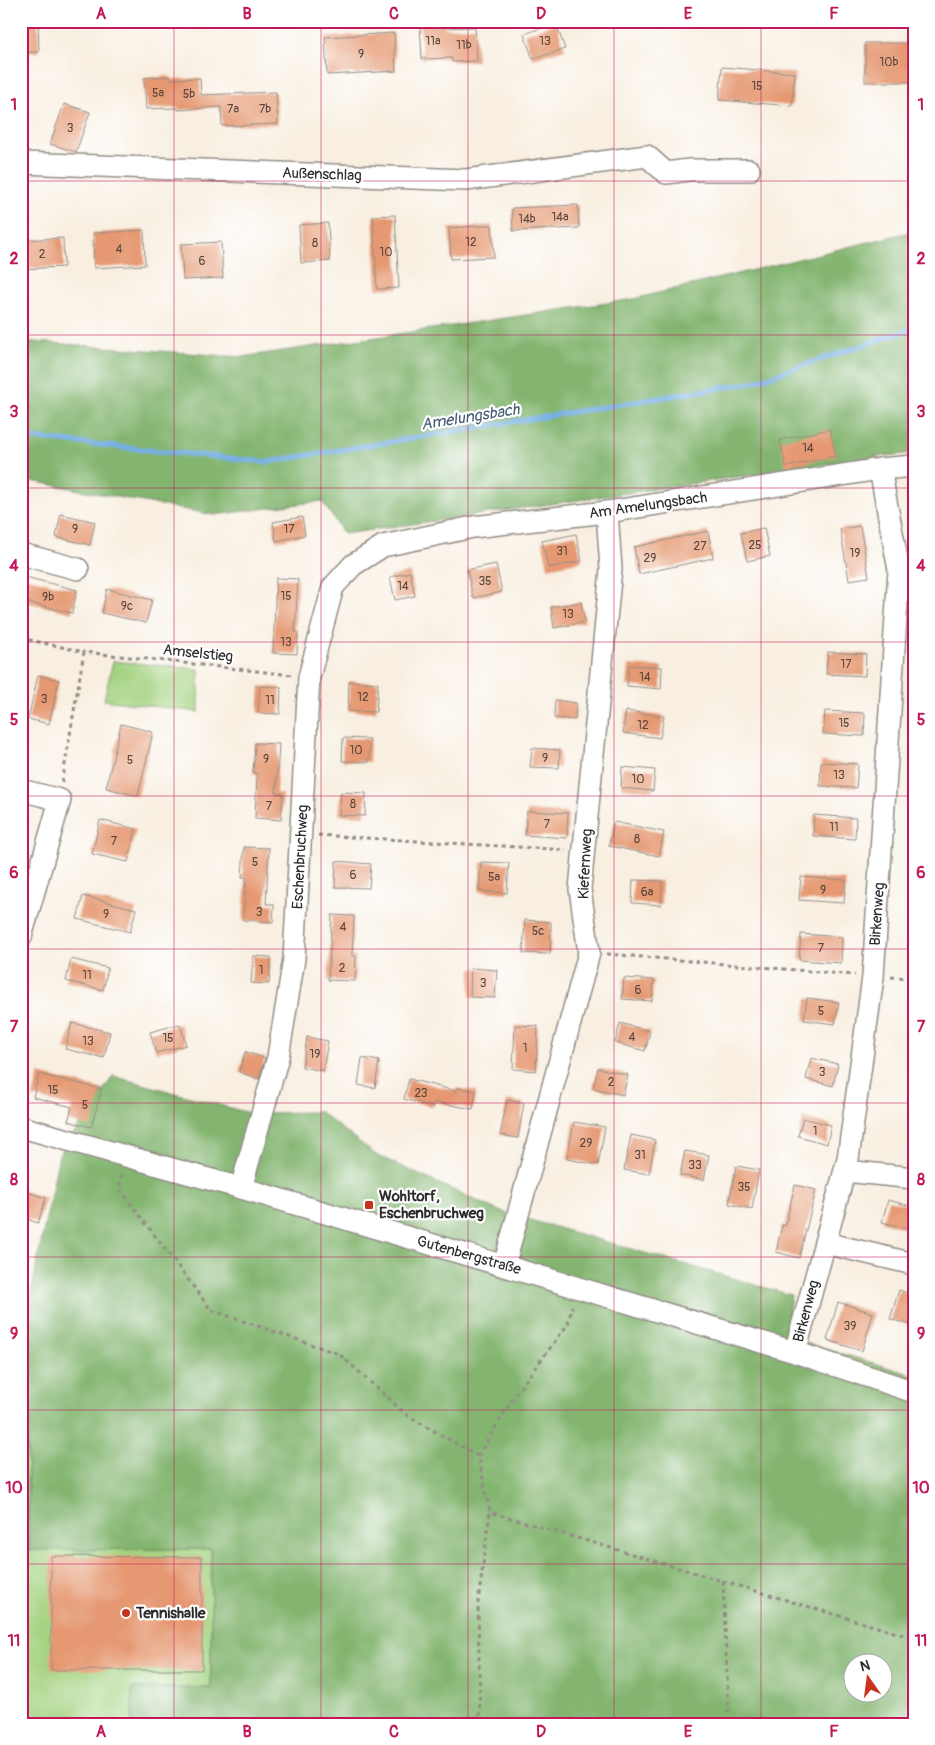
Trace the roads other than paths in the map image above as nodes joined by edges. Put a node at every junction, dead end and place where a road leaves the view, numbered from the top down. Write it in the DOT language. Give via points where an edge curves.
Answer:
graph roads {
  1 [pos="21,162"];
  2 [pos="749,170"];
  3 [pos="914,466"];
  4 [pos="880,469"];
  5 [pos="607,512"];
  6 [pos="383,546"];
  7 [pos="21,554"];
  8 [pos="78,569"];
  9 [pos="21,790"];
  10 [pos="21,937"];
  11 [pos="21,1127"];
  12 [pos="845,1171"];
  13 [pos="914,1178"];
  14 [pos="241,1188"];
  15 [pos="825,1243"];
  16 [pos="914,1264"];
  17 [pos="504,1266"];
  18 [pos="795,1352"];
  19 [pos="914,1392"];
  1 -- 2 [label="street, Außenschlag" via="466,180 647,156 666,173"];
  3 -- 4 [label="street, Am Amelungsbach"];
  4 -- 5 [label="street, Am Amelungsbach"];
  4 -- 12 [label="street, Birkenweg" via="899,570 872,977"];
  5 -- 6 [label="street, Am Amelungsbach" via="473,527"];
  5 -- 17 [label="street, Kiefernweg" via="612,569 580,890 589,953"];
  6 -- 14 [label="street, Eschenbruchweg" via="352,565 333,587 309,677 294,959 278,1057"];
  7 -- 8 [label="street"];
  9 -- 10 [label="street" via="60,800"];
  11 -- 14 [label="street, Gutenbergstraße"];
  12 -- 13 [label="street"];
  12 -- 15 [label="street, Birkenweg"];
  14 -- 17 [label="street, Gutenbergstraße"];
  15 -- 16 [label="street"];
  15 -- 18 [label="street, Birkenweg"];
  17 -- 18 [label="street, Gutenbergstraße"];
  18 -- 19 [label="street, Gutenbergstraße"];
}
